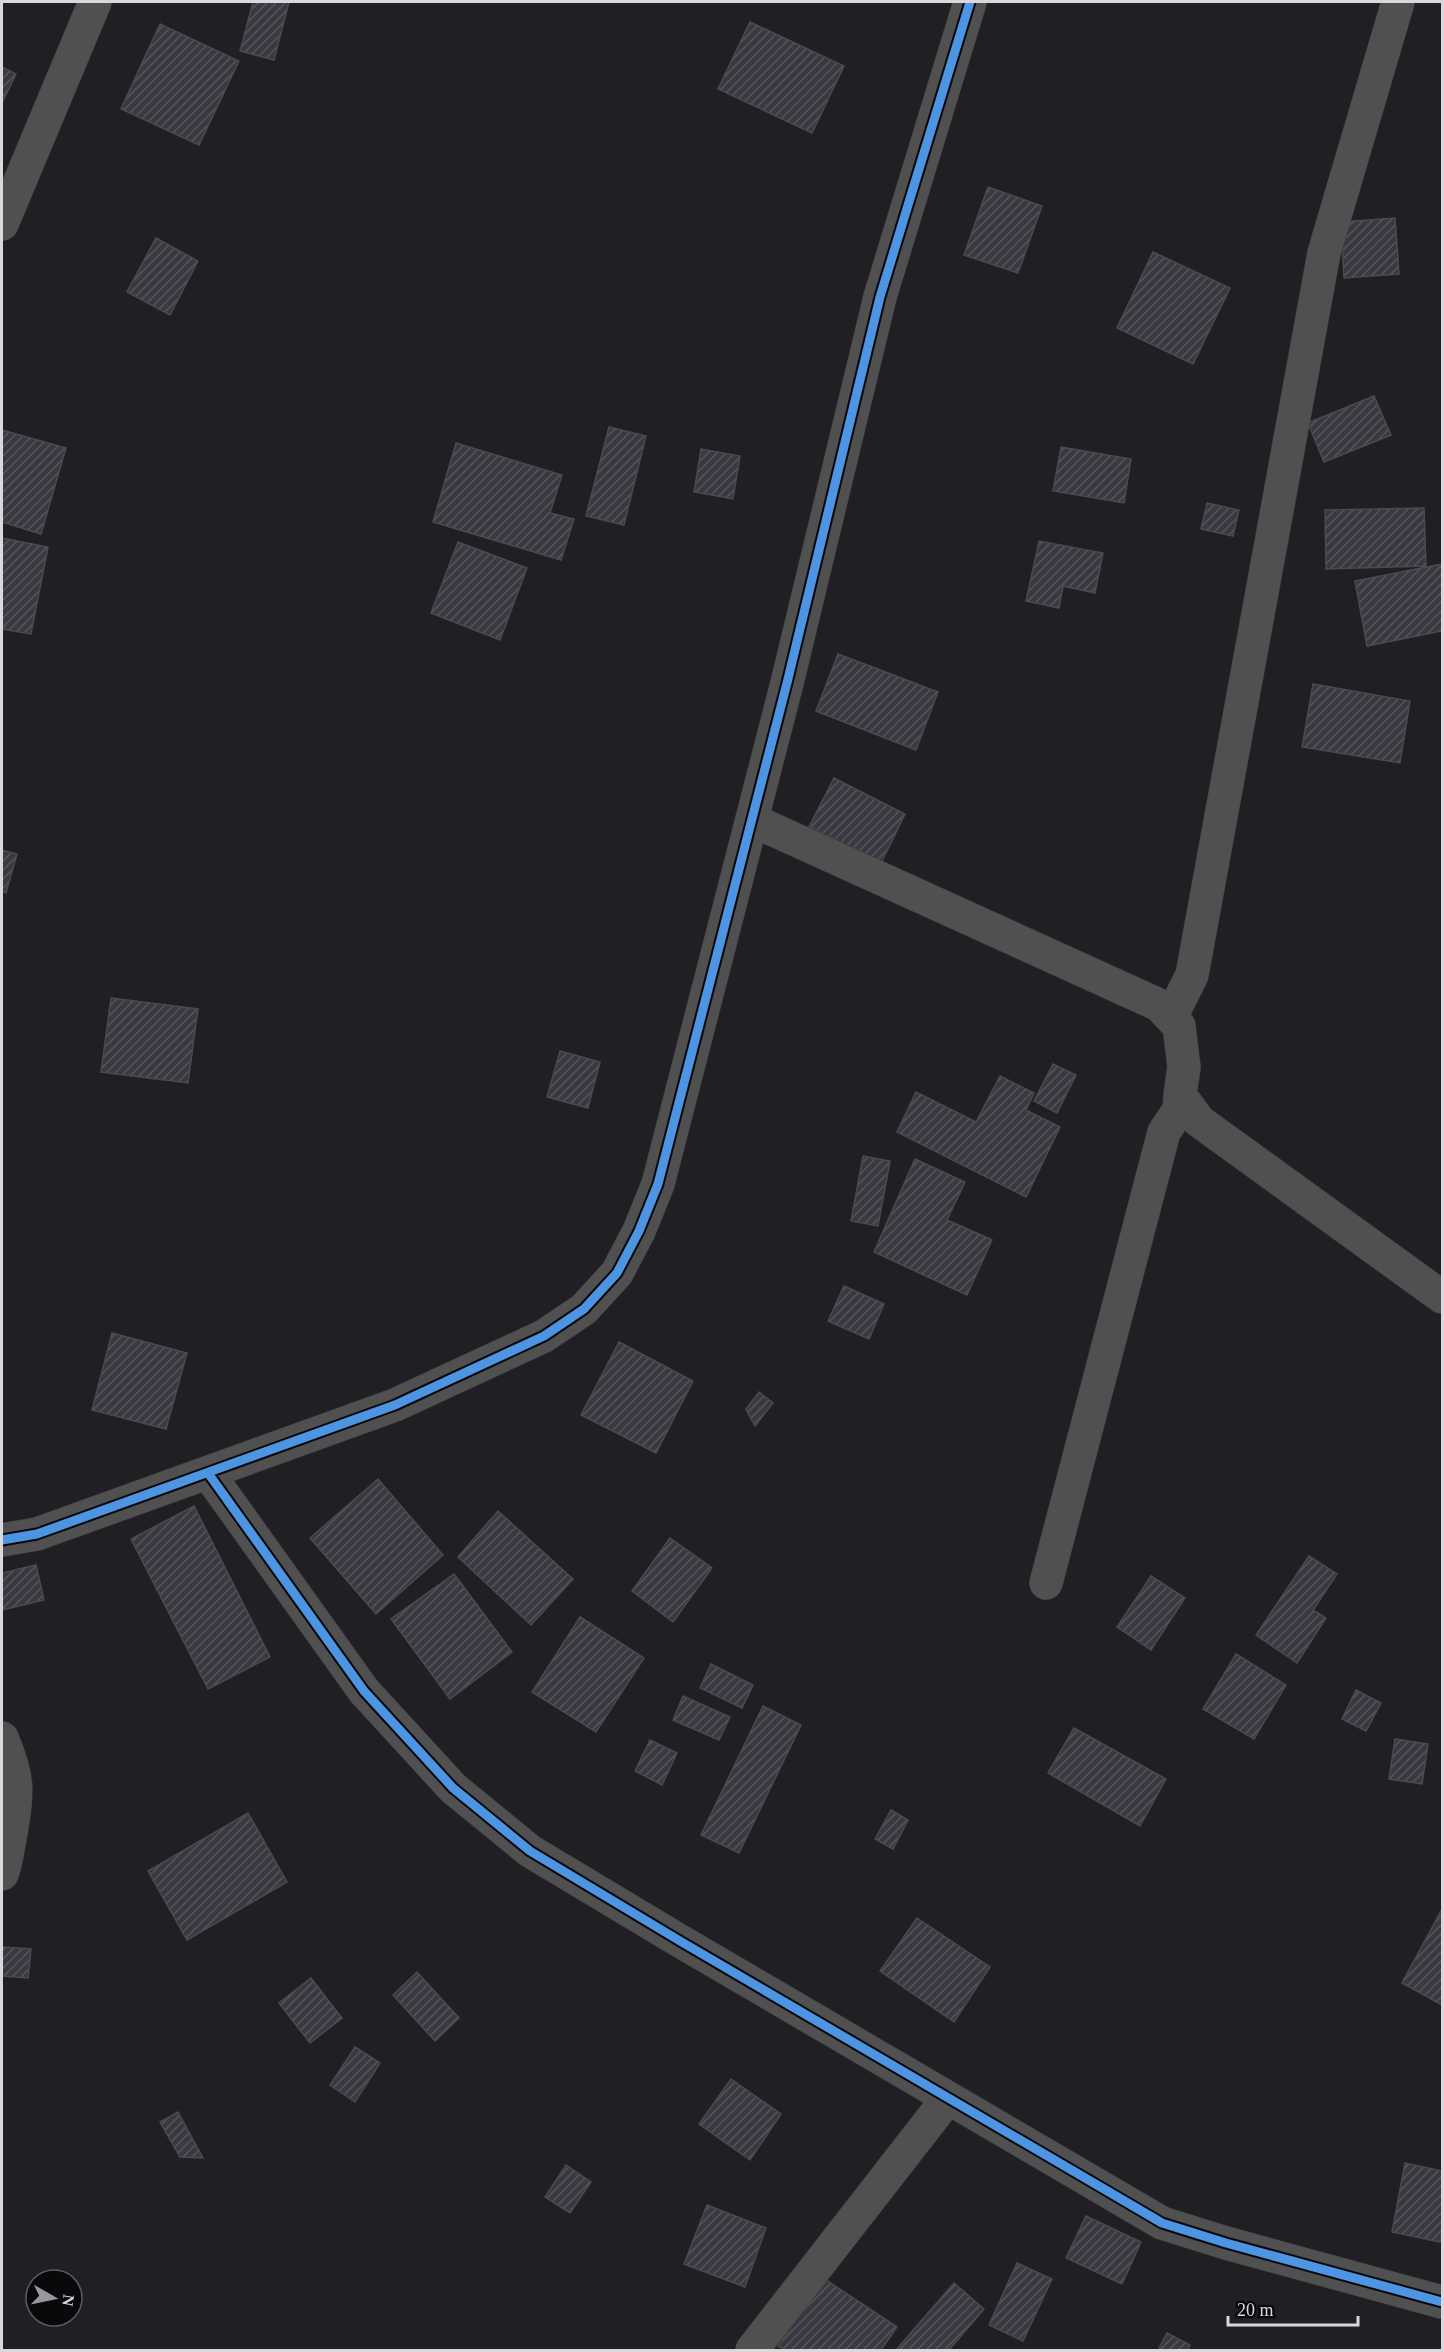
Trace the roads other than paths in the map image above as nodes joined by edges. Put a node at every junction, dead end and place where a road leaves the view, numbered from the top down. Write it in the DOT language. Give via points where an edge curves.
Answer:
graph roads {
  1 [pos="95,2"];
  2 [pos="970,2"];
  3 [pos="1398,2"];
  4 [pos="2,224"];
  5 [pos="752,820"];
  6 [pos="1171,1017"];
  7 [pos="1180,1095"];
  8 [pos="1443,1297"];
  9 [pos="208,1473"];
  10 [pos="2,1540"];
  11 [pos="1046,1583"];
  12 [pos="2,1738"];
  13 [pos="2,1874"];
  14 [pos="948,2098"];
  15 [pos="1443,2302"];
  16 [pos="752,2350"];
  1 -- 4 [label="street"];
  2 -- 5 [label="street" via="880,297"];
  3 -- 6 [label="street" via="1324,253 1192,975"];
  5 -- 6 [label="street" via="1159,1005"];
  5 -- 9 [label="street" via="658,1184 617,1273 584,1309 544,1336 395,1405"];
  6 -- 7 [label="street" via="1179,1026 1184,1067"];
  7 -- 8 [label="street" via="1199,1121"];
  7 -- 11 [label="street" via="1179,1110 1164,1131"];
  9 -- 10 [label="street" via="38,1534"];
  9 -- 14 [label="street" via="364,1690 453,1788 530,1851"];
  12 -- 13 [label="street" via="13,1764 17,1794"];
  14 -- 15 [label="street" via="1162,2223"];
  14 -- 16 [label="street"];
}
